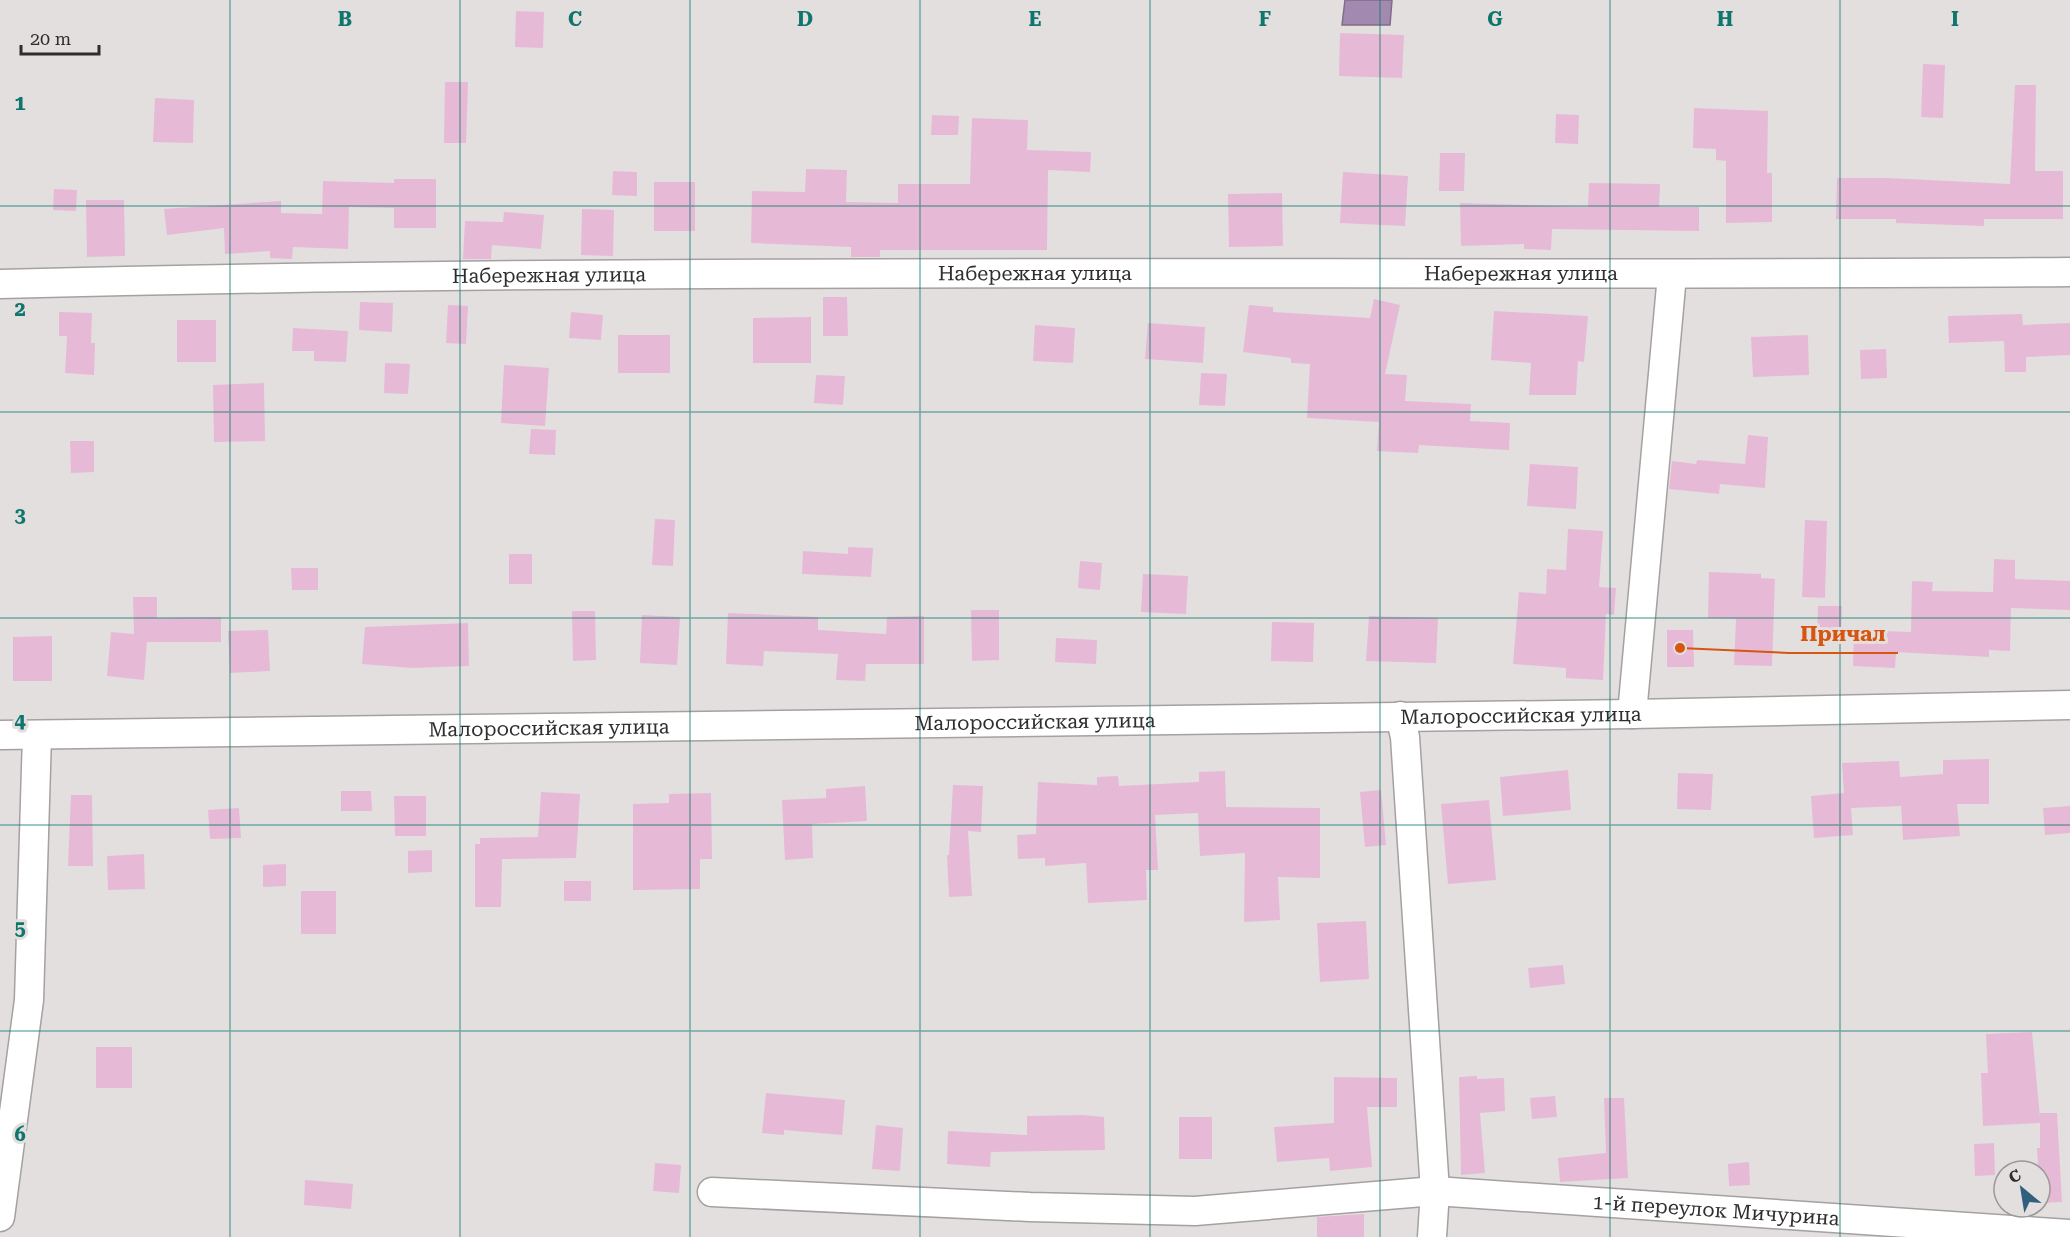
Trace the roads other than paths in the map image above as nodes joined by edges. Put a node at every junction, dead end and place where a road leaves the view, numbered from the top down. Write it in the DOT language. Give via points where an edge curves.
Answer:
graph roads {
  1 [pos="2070,272"];
  2 [pos="1672,275"];
  3 [pos="0,284"];
  4 [pos="2070,705"];
  5 [pos="1632,714"];
  6 [pos="1400,716"];
  7 [pos="0,735"];
  8 [pos="37,735"];
  9 [pos="1436,1191"];
  10 [pos="712,1192"];
  11 [pos="0,1217"];
  12 [pos="2070,1234"];
  13 [pos="1432,1237"];
  1 -- 2 [label="street, Набережная улица"];
  2 -- 3 [label="street, Набережная улица" via="926,273 296,277"];
  2 -- 5 [label="street"];
  4 -- 5 [label="street, Малороссийская улица"];
  5 -- 6 [label="street, Малороссийская улица"];
  6 -- 8 [label="street, Малороссийская улица"];
  6 -- 9 [label="street" via="1405,737"];
  7 -- 8 [label="street, Малороссийская улица"];
  8 -- 11 [label="street" via="29,1000"];
  9 -- 10 [label="street, 1-й переулок Мичурина" via="1195,1211"];
  9 -- 12 [label="street, 1-й переулок Мичурина"];
  9 -- 13 [label="street"];
}
